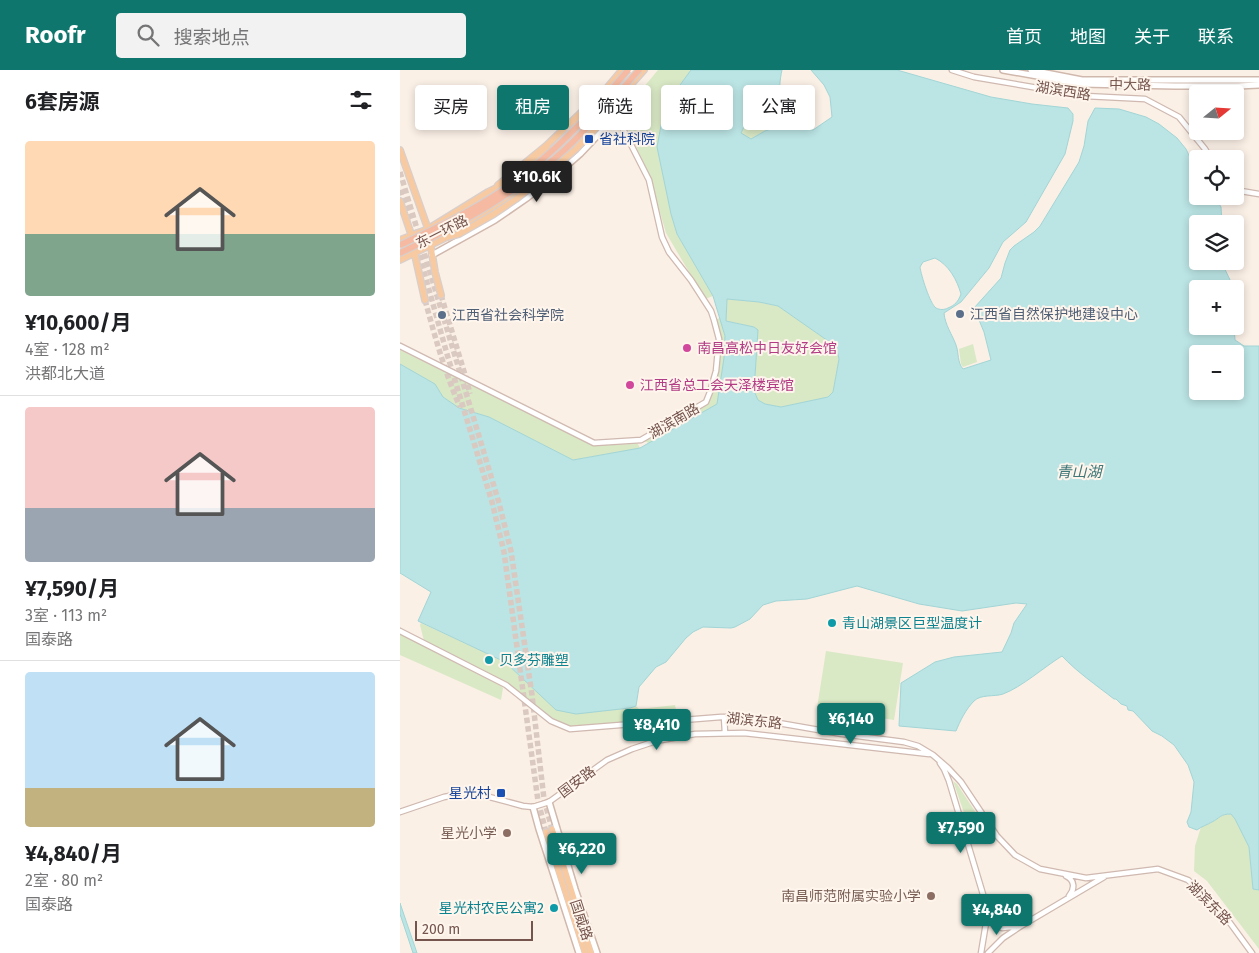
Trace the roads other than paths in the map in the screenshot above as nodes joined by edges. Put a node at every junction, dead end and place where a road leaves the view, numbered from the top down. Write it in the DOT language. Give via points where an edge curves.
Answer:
graph roads {
  1 [pos="621,70"];
  2 [pos="628,70"];
  3 [pos="639,70"];
  4 [pos="644,70"];
  5 [pos="952,70"];
  6 [pos="1002,70"];
  7 [pos="1031,70"];
  8 [pos="1259,80"];
  9 [pos="630,81"];
  10 [pos="630,85"];
  11 [pos="1259,85"];
  12 [pos="589,130"];
  13 [pos="602,130"];
  14 [pos="624,130"];
  15 [pos="400,150"];
  16 [pos="1206,150"];
  17 [pos="1244,192"];
  18 [pos="1259,194"];
  19 [pos="400,201"];
  20 [pos="428,229"];
  21 [pos="412,235"];
  22 [pos="448,237"];
  23 [pos="400,240"];
  24 [pos="400,245"];
  25 [pos="430,245"];
  26 [pos="400,253"];
  27 [pos="414,254"];
  28 [pos="432,255"];
  29 [pos="400,260"];
  30 [pos="441,295"];
  31 [pos="425,300"];
  32 [pos="400,346"];
  33 [pos="400,630"];
  34 [pos="724,717"];
  35 [pos="725,733"];
  36 [pos="933,755"];
  37 [pos="549,802"];
  38 [pos="533,807"];
  39 [pos="400,812"];
  40 [pos="1057,872"];
  41 [pos="1107,875"];
  42 [pos="1064,900"];
  43 [pos="988,911"];
  44 [pos="1021,926"];
  45 [pos="579,953"];
  46 [pos="584,953"];
  47 [pos="591,953"];
  48 [pos="596,953"];
  49 [pos="981,953"];
  50 [pos="988,953"];
  51 [pos="1252,953"];
  1 -- 20 [label="main road" via="575,126 533,164"];
  2 -- 24 [label="highway, 东一环路, bridge" via="580,124 532,169 481,204"];
  3 -- 9 [label="highway, 东一环路, bridge"];
  4 -- 10 [label="main road"];
  5 -- 16 [label="street, 湖滨西路" via="1085,96 1145,99 1179,117"];
  6 -- 11 [label="main road, 中大路" via="1082,84"];
  7 -- 8 [label="main road, 中大路" via="1082,80"];
  9 -- 22 [label="main road, bridge" via="597,127 576,149 516,199 459,234"];
  9 -- 26 [label="highway, 东一环路, bridge" via="562,152 536,174 484,210"];
  12 -- 22 [label="main road" via="530,184"];
  13 -- 28 [label="main road" via="580,154 527,198"];
  14 -- 32 [label="street, 湖滨南路" via="649,180 662,237 669,252 691,280 714,320 719,339 716,371 706,402 641,440 594,443"];
  15 -- 20 [label="main road"];
  17 -- 18 [label="street"];
  19 -- 21 [label="main road"];
  20 -- 21 [label="main road"];
  20 -- 25 [label="main road"];
  21 -- 23 [label="main road"];
  21 -- 27 [label="main road"];
  22 -- 25 [label="main road"];
  25 -- 27 [label="main road"];
  25 -- 28 [label="main road"];
  27 -- 29 [label="main road"];
  27 -- 31 [label="main road"];
  28 -- 30 [label="main road"];
  33 -- 34 [label="street, 湖滨东路" via="506,685 551,721 570,729"];
  34 -- 35 [label="street"];
  34 -- 36 [label="street, 湖滨东路" via="744,717 904,742"];
  35 -- 36 [label="street, 国安路"];
  35 -- 37 [label="street, 国安路" via="695,734 632,749 607,760"];
  36 -- 40 [label="street, 湖滨东路" via="961,782 997,836 1015,855 1040,869"];
  36 -- 43 [label="street" via="949,781"];
  37 -- 38 [label="street, 国安路"];
  37 -- 48 [label="main road, 国威路"];
  38 -- 39 [label="street, 国安路" via="471,792 444,797"];
  38 -- 45 [label="main road, 国威路"];
  40 -- 41 [label="street, 湖滨东路" via="1086,878"];
  40 -- 42 [label="street" via="1071,878 1073,883 1071,893"];
  41 -- 42 [label="street"];
  41 -- 51 [label="street, 湖滨东路" via="1158,869 1188,880 1222,912"];
  42 -- 44 [label="street"];
  43 -- 44 [label="street" via="1002,928"];
  43 -- 49 [label="street"];
  44 -- 50 [label="street" via="1002,938"];
  46 -- 47 [label="main road, 国威路" via="549,831"];
}
